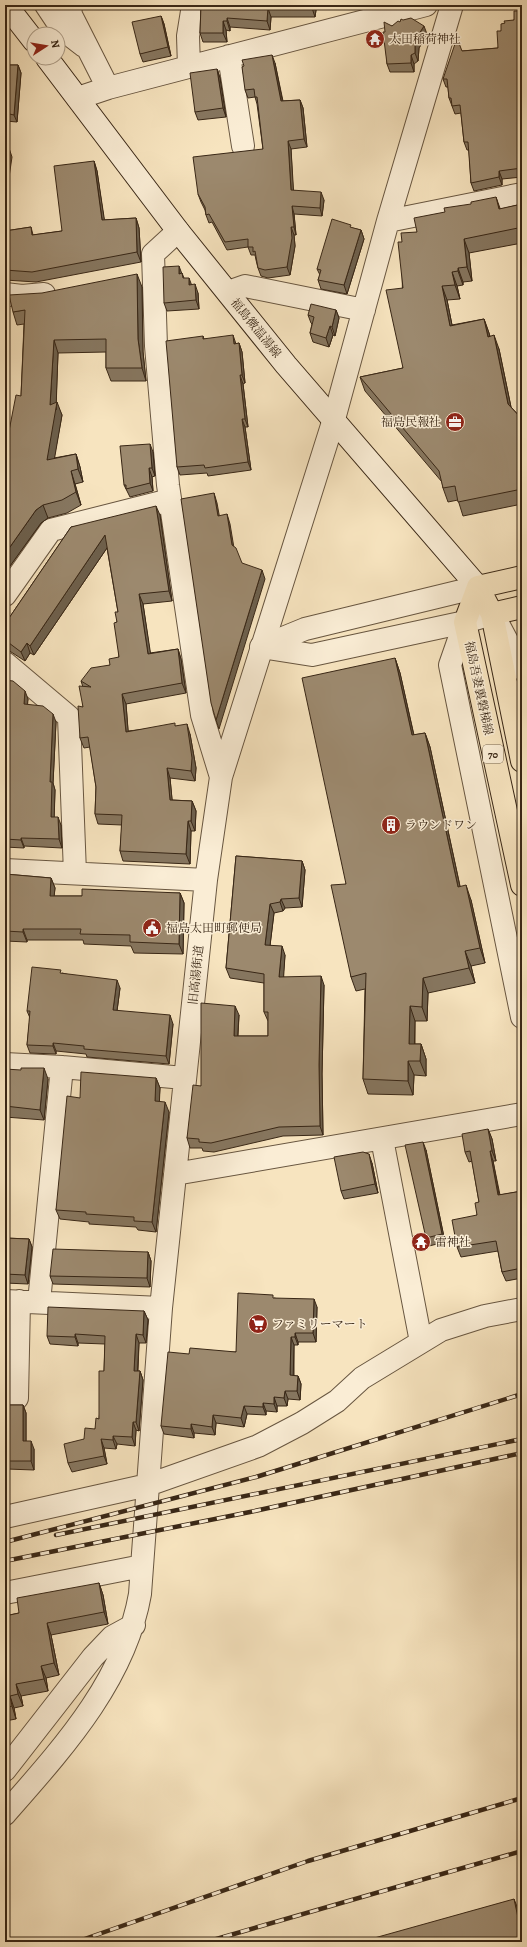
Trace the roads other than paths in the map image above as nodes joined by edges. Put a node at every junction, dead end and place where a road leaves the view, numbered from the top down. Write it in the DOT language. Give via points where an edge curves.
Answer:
graph roads {
  1 [pos="6,5"];
  2 [pos="46,5"];
  3 [pos="70,5"];
  4 [pos="193,5"];
  5 [pos="426,5"];
  6 [pos="452,5"];
  7 [pos="26,31"];
  8 [pos="87,48"];
  9 [pos="229,56"];
  10 [pos="53,66"];
  11 [pos="189,67"];
  12 [pos="108,88"];
  13 [pos="78,98"];
  14 [pos="243,146"];
  15 [pos="522,194"];
  16 [pos="388,221"];
  17 [pos="178,231"];
  18 [pos="154,272"];
  19 [pos="132,276"];
  20 [pos="66,289"];
  21 [pos="228,292"];
  22 [pos="5,294"];
  23 [pos="364,310"];
  24 [pos="334,419"];
  25 [pos="170,500"];
  26 [pos="522,577"];
  27 [pos="478,587"];
  28 [pos="5,595"];
  29 [pos="522,607"];
  30 [pos="492,614"];
  31 [pos="465,622"];
  32 [pos="261,647"];
  33 [pos="5,663"];
  34 [pos="522,669"];
  35 [pos="522,761"];
  36 [pos="221,777"];
  37 [pos="5,870"];
  38 [pos="75,873"];
  39 [pos="206,880"];
  40 [pos="522,885"];
  41 [pos="522,1017"];
  42 [pos="5,1064"];
  43 [pos="62,1067"];
  44 [pos="184,1078"];
  45 [pos="522,1114"];
  46 [pos="382,1139"];
  47 [pos="174,1174"];
  48 [pos="21,1302"];
  49 [pos="161,1308"];
  50 [pos="522,1309"];
  51 [pos="421,1342"];
  52 [pos="16,1398"];
  53 [pos="148,1485"];
  54 [pos="5,1517"];
  55 [pos="142,1566"];
  56 [pos="5,1594"];
  57 [pos="134,1625"];
  58 [pos="5,1770"];
  59 [pos="5,1814"];
  1 -- 7 [label="street"];
  2 -- 8 [label="street" via="62,29"];
  3 -- 8 [label="street"];
  4 -- 11 [label="street" via="188,36"];
  5 -- 9 [label="street"];
  6 -- 16 [label="street, 旧高湯街道"];
  8 -- 12 [label="street"];
  9 -- 11 [label="street"];
  9 -- 14 [label="street"];
  10 -- 13 [label="street, 福島微温湯線"];
  11 -- 12 [label="street"];
  12 -- 13 [label="street"];
  13 -- 17 [label="street, 福島微温湯線"];
  15 -- 16 [label="street"];
  16 -- 23 [label="street, 旧高湯街道"];
  17 -- 18 [label="street" via="153,254"];
  17 -- 21 [label="street, 福島微温湯線"];
  18 -- 19 [label="street"];
  18 -- 25 [label="street" via="156,346"];
  20 -- 22 [label="street" via="22,296"];
  21 -- 23 [label="street" via="246,286"];
  21 -- 24 [label="street, 福島微温湯線" via="286,365"];
  23 -- 24 [label="street, 旧高湯街道"];
  24 -- 27 [label="street, 福島微温湯線"];
  24 -- 32 [label="street, 旧高湯街道"];
  25 -- 28 [label="street" via="51,530"];
  25 -- 36 [label="street" via="202,715"];
  26 -- 27 [label="main road"];
  27 -- 30 [label="main road, 70"];
  27 -- 31 [label="main road"];
  27 -- 32 [label="street" via="305,629"];
  29 -- 30 [label="main road"];
  30 -- 31 [label="street"];
  30 -- 34 [label="street"];
  30 -- 35 [label="main road, 70"];
  31 -- 32 [label="street" via="312,655"];
  31 -- 40 [label="main road, 福島吾妻裏磐梯線 / 70"];
  31 -- 41 [label="street" via="450,665"];
  32 -- 36 [label="street, 旧高湯街道"];
  33 -- 38 [label="street" via="69,717"];
  36 -- 39 [label="street, 旧高湯街道"];
  37 -- 38 [label="street"];
  38 -- 39 [label="street"];
  39 -- 44 [label="street, 旧高湯街道"];
  42 -- 43 [label="street"];
  43 -- 44 [label="street"];
  43 -- 48 [label="street"];
  44 -- 47 [label="street, 旧高湯街道"];
  45 -- 46 [label="street"];
  46 -- 47 [label="street"];
  46 -- 51 [label="street"];
  47 -- 49 [label="street, 旧高湯街道"];
  48 -- 49 [label="street"];
  48 -- 52 [label="street"];
  49 -- 53 [label="street, 旧高湯街道"];
  50 -- 51 [label="street" via="485,1316 441,1330"];
  51 -- 53 [label="street" via="362,1378 337,1401 302,1423 258,1446"];
  53 -- 54 [label="street"];
  53 -- 55 [label="street, 旧高湯街道"];
  55 -- 56 [label="street"];
  55 -- 57 [label="street, 旧高湯街道"];
  57 -- 58 [label="street" via="112,1637 93,1657"];
  57 -- 59 [label="street, 旧高湯街道" via="122,1657 94,1703 47,1766"];
}
